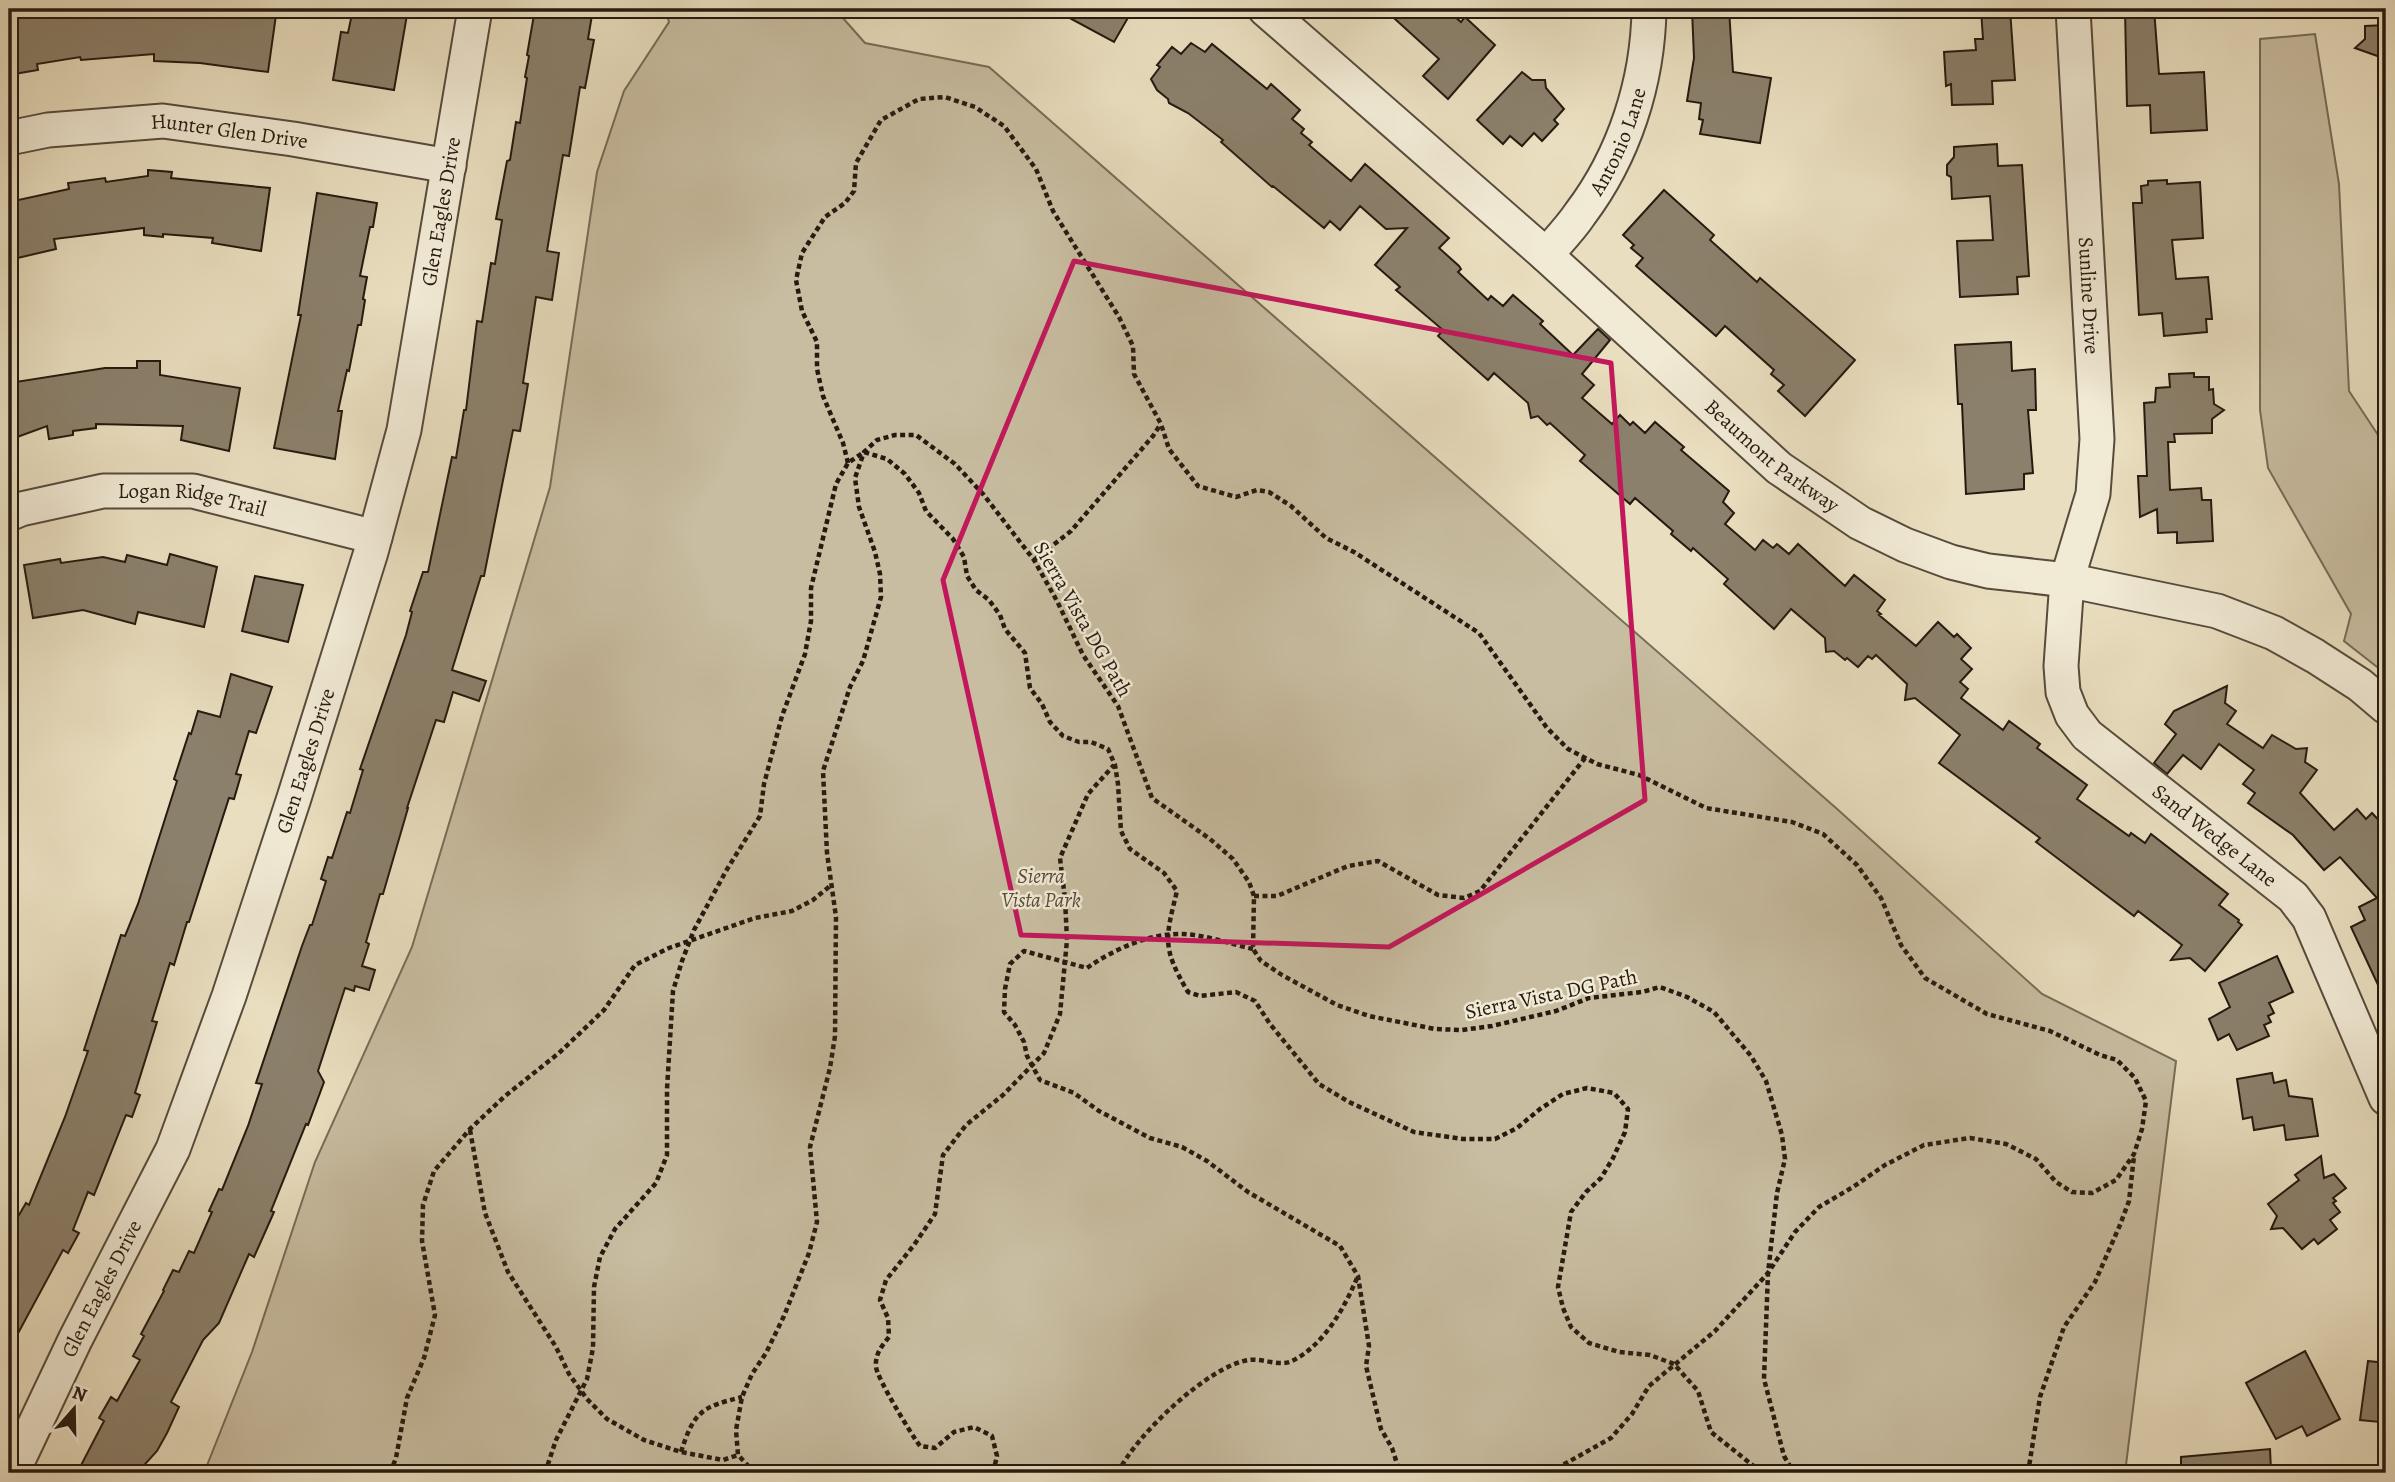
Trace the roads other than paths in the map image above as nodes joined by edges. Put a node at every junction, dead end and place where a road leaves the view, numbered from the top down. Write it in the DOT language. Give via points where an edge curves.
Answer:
graph roads {
  1 [pos="475,9"];
  2 [pos="1265,9"];
  3 [pos="1649,9"];
  4 [pos="2074,9"];
  5 [pos="9,138"];
  6 [pos="449,166"];
  7 [pos="1546,255"];
  8 [pos="9,514"];
  9 [pos="375,537"];
  10 [pos="2067,580"];
  11 [pos="2386,707"];
  12 [pos="2386,1098"];
  13 [pos="12,1473"];
  1 -- 6 [label="street, Glen Eagles Drive"];
  2 -- 7 [label="street, Beaumont Parkway"];
  3 -- 7 [label="street, Antonio Lane" via="1642,78 1627,129 1581,214"];
  4 -- 10 [label="street, Sunline Drive" via="2096,439 2093,494"];
  5 -- 6 [label="street, Hunter Glen Drive" via="48,130 163,121"];
  6 -- 9 [label="street, Glen Eagles Drive" via="404,430"];
  7 -- 10 [label="street, Beaumont Parkway" via="1779,468 1860,523 1951,562"];
  8 -- 9 [label="street, Logan Ridge Trail" via="103,491 192,491"];
  9 -- 13 [label="street, Glen Eagles Drive" via="234,983 173,1149"];
  10 -- 11 [label="street, Beaumont Parkway" via="2217,611 2274,633 2360,685"];
  10 -- 12 [label="street, Sand Wedge Lane" via="2061,666 2063,692 2073,715 2087,735 2293,897 2309,918"];
}
